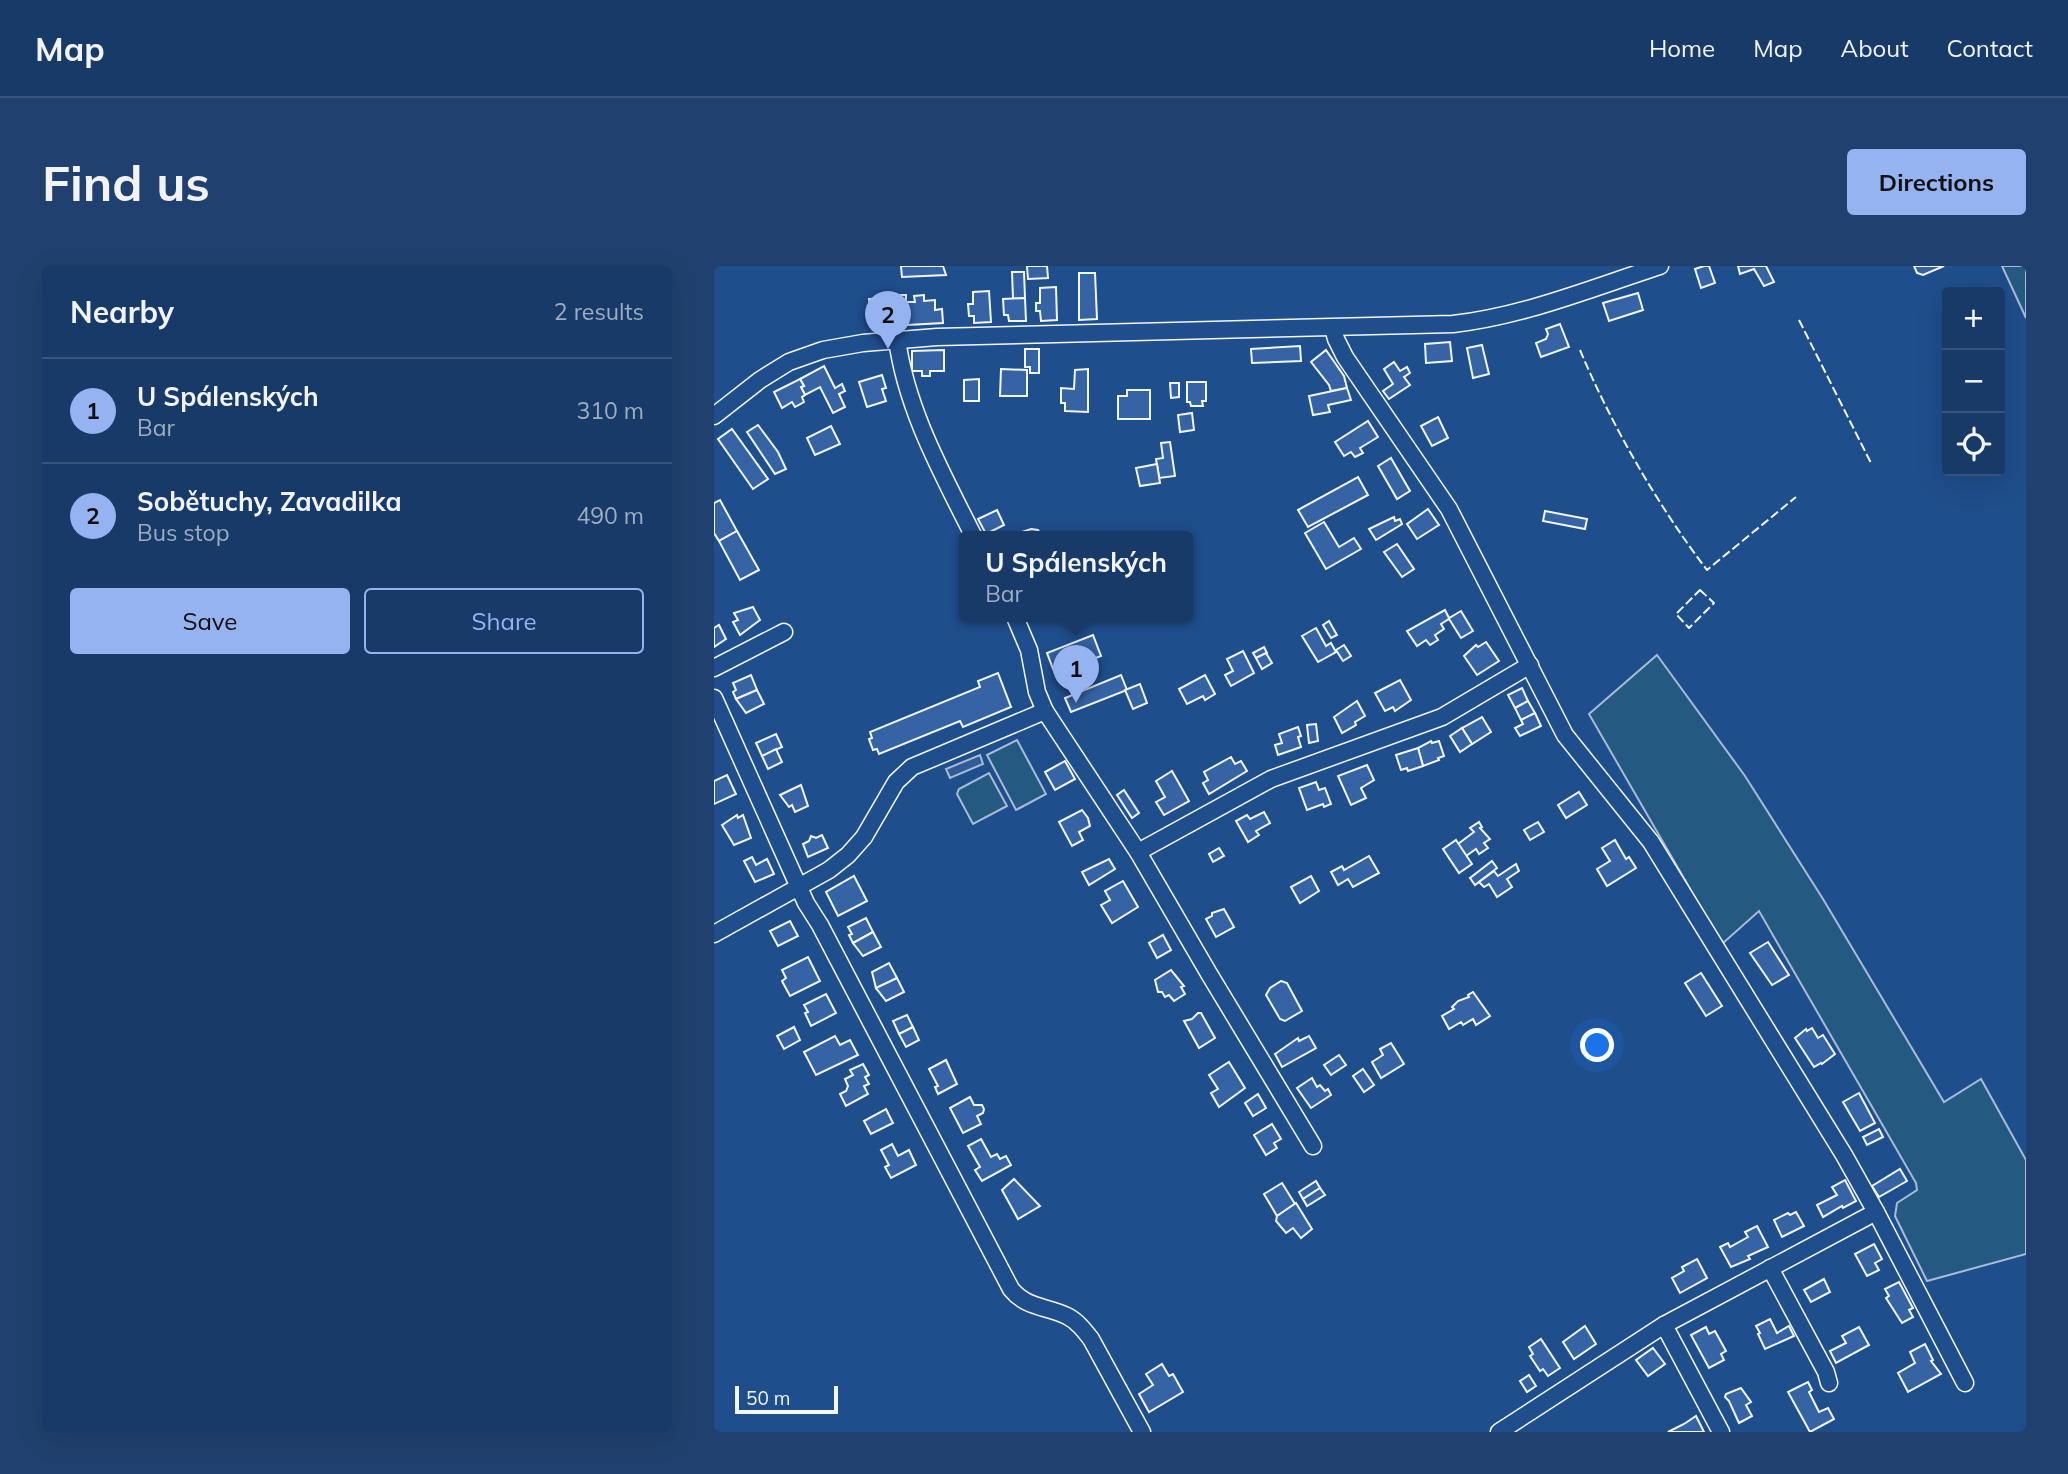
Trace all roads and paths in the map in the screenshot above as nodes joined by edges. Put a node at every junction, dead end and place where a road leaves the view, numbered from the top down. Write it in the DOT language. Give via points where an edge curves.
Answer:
graph roads {
  1 [pos="1660,266"];
  2 [pos="1333,328"];
  3 [pos="897,339"];
  4 [pos="714,416"];
  5 [pos="971,531"];
  6 [pos="1017,622"];
  7 [pos="784,632"];
  8 [pos="1530,665"];
  9 [pos="714,668"];
  10 [pos="714,698"];
  11 [pos="1045,710"];
  12 [pos="1138,852"];
  13 [pos="799,887"];
  14 [pos="714,934"];
  15 [pos="1314,1146"];
  16 [pos="1876,1212"];
  17 [pos="1770,1268"];
  18 [pos="1664,1325"];
  19 [pos="1829,1383"];
  20 [pos="1965,1383"];
  21 [pos="1142,1432"];
  22 [pos="1499,1432"];
  23 [pos="1721,1432"];
  1 -- 2 [label="street" via="1487,320"];
  2 -- 3 [label="street"];
  2 -- 8 [label="street" via="1345,357 1449,509"];
  3 -- 4 [label="street" via="832,348 789,362"];
  3 -- 5 [label="street" via="903,371 929,444"];
  6 -- 11 [label="street"];
  7 -- 9 [label="street"];
  8 -- 12 [label="street" via="1448,713 1271,779"];
  8 -- 16 [label="street" via="1565,735 1667,866"];
  10 -- 13 [label="street"];
  11 -- 12 [label="street"];
  11 -- 13 [label="street" via="906,771 857,846"];
  12 -- 15 [label="street"];
  13 -- 14 [label="street"];
  13 -- 21 [label="street" via="1011,1289 1026,1303 1066,1315 1083,1329"];
  16 -- 17 [label="street"];
  16 -- 20 [label="street"];
  17 -- 18 [label="street"];
  17 -- 19 [label="street"];
  18 -- 22 [label="street"];
  18 -- 23 [label="street"];
}
